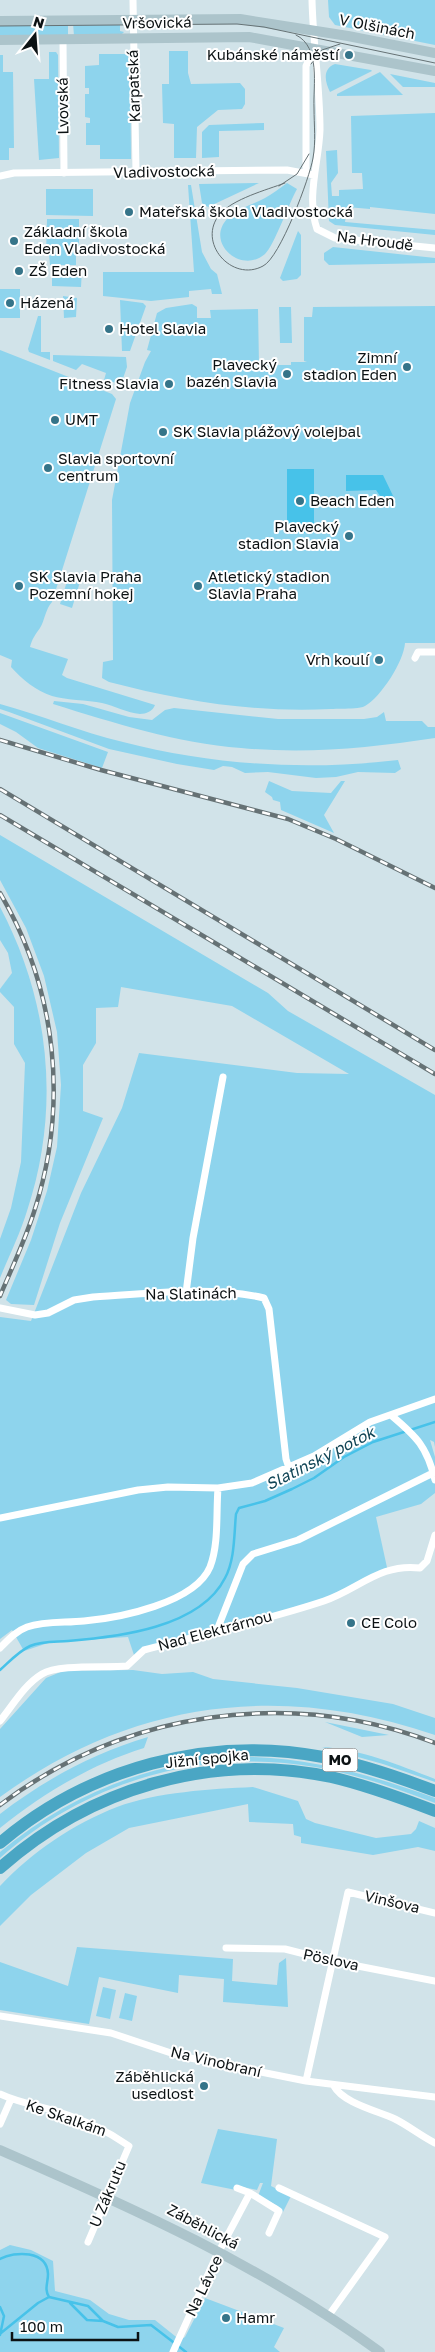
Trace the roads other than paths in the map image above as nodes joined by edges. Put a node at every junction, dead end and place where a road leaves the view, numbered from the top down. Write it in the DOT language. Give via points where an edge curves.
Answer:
graph roads {
  1 [pos="133,0"];
  2 [pos="312,0"];
  3 [pos="132,20"];
  4 [pos="0,21"];
  5 [pos="313,31"];
  6 [pos="132,38"];
  7 [pos="63,39"];
  8 [pos="0,40"];
  9 [pos="314,49"];
  10 [pos="435,54"];
  11 [pos="435,71"];
  12 [pos="0,170"];
  13 [pos="136,172"];
  14 [pos="64,173"];
  15 [pos="306,173"];
  16 [pos="14,174"];
  17 [pos="314,175"];
  18 [pos="0,176"];
  19 [pos="435,248"];
  20 [pos="435,652"];
  21 [pos="414,658"];
  22 [pos="223,1076"];
  23 [pos="186,1293"];
  24 [pos="0,1308"];
  25 [pos="435,1399"];
  26 [pos="392,1416"];
  27 [pos="289,1468"];
  28 [pos="434,1477"];
  29 [pos="218,1488"];
  30 [pos="0,1518"];
  31 [pos="435,1536"];
  32 [pos="217,1630"];
  33 [pos="0,1648"];
  34 [pos="0,1721"];
  35 [pos="435,1791"];
  36 [pos="435,1811"];
  37 [pos="0,1843"];
  38 [pos="0,1868"];
  39 [pos="435,1912"];
  40 [pos="226,1948"];
  41 [pos="332,1961"];
  42 [pos="435,1981"];
  43 [pos="0,2016"];
  44 [pos="306,2081"];
  45 [pos="334,2086"];
  46 [pos="435,2090"];
  47 [pos="0,2094"];
  48 [pos="435,2097"];
  49 [pos="11,2099"];
  50 [pos="0,2124"];
  51 [pos="435,2143"];
  52 [pos="129,2146"];
  53 [pos="0,2150"];
  54 [pos="237,2188"];
  55 [pos="280,2188"];
  56 [pos="250,2193"];
  57 [pos="107,2197"];
  58 [pos="269,2232"];
  59 [pos="88,2242"];
  60 [pos="220,2252"];
  61 [pos="329,2315"];
  62 [pos="173,2352"];
  63 [pos="380,2352"];
  1 -- 3 [label="street, Karpatská"];
  2 -- 5 [label="street"];
  3 -- 4 [label="main road, Vršovická"];
  3 -- 5 [label="main road, Vršovická" via="240,19"];
  3 -- 6 [label="street, Karpatská"];
  5 -- 9 [label="street"];
  5 -- 10 [label="main road, V Olšinách"];
  6 -- 7 [label="main road, Vršovická"];
  6 -- 9 [label="main road, Vršovická" via="249,37"];
  6 -- 13 [label="street, Karpatská" via="135,49"];
  7 -- 8 [label="main road, Vršovická"];
  7 -- 14 [label="street, Lvovská"];
  9 -- 11 [label="main road"];
  9 -- 15 [label="street" via="306,66"];
  9 -- 17 [label="street" via="320,132"];
  12 -- 16 [label="street, Vladivostocká"];
  13 -- 14 [label="street, Vladivostocká"];
  13 -- 15 [label="street, Vladivostocká" via="287,170"];
  14 -- 16 [label="street, Vladivostocká"];
  15 -- 17 [label="street, Vladivostocká"];
  16 -- 18 [label="street, Vladivostocká"];
  17 -- 19 [label="street, Na Hroudě" via="313,206 318,228 335,238"];
  20 -- 21 [label="street" via="418,652"];
  22 -- 23 [label="street"];
  23 -- 24 [label="street, Na Slatinách" via="93,1297 74,1300 48,1313 34,1315"];
  23 -- 27 [label="street, Na Slatinách" via="238,1292 264,1298 269,1309"];
  25 -- 26 [label="street"];
  26 -- 27 [label="street" via="383,1416 356,1429"];
  26 -- 28 [label="street" via="413,1433 425,1449"];
  27 -- 29 [label="street" via="252,1483"];
  28 -- 32 [label="street" via="293,1542 250,1556 243,1564"];
  29 -- 30 [label="street" via="138,1490"];
  29 -- 33 [label="street" via="213,1559 206,1575 190,1590 162,1603 119,1615 38,1624 17,1631"];
  31 -- 32 [label="street, Nad Elektrárnou" via="420,1568 387,1570 326,1600"];
  32 -- 34 [label="street, Nad Elektrárnou" via="144,1650 127,1666 64,1668 43,1673 28,1685"];
  35 -- 37 [label="highway, Jižní spojka / MO" via="386,1773 321,1756 261,1750 203,1753 146,1765 92,1785 37,1815"];
  36 -- 38 [label="highway, Jižní spojka / MO" via="375,1789 311,1774 255,1770 199,1773 154,1782 101,1801 51,1829"];
  39 -- 41 [label="street, Vinšova" via="348,1892"];
  40 -- 41 [label="street, Pöslova" via="285,1950"];
  41 -- 42 [label="street, Pöslova"];
  41 -- 44 [label="street"];
  43 -- 44 [label="street, Na Vinobraní" via="111,2033 180,2056"];
  44 -- 45 [label="street, Na Vinobraní"];
  45 -- 48 [label="street, Na Vinobraní"];
  45 -- 51 [label="street" via="352,2101 396,2120"];
  46 -- 48 [label="street"];
  47 -- 49 [label="street, Ke Skalkám"];
  49 -- 50 [label="street"];
  49 -- 52 [label="street, Ke Skalkám" via="60,2112 107,2130"];
  52 -- 57 [label="street, U Zákrutu"];
  53 -- 57 [label="main road, Záběhlická"];
  54 -- 56 [label="street"];
  55 -- 61 [label="street" via="385,2237"];
  56 -- 58 [label="street" via="279,2210"];
  56 -- 60 [label="street, Na Lávce"];
  57 -- 59 [label="street, U Zákrutu"];
  57 -- 60 [label="main road, Záběhlická"];
  60 -- 61 [label="main road, Záběhlická"];
  60 -- 62 [label="street, Na Lávce"];
  61 -- 63 [label="main road, Záběhlická"];
}
